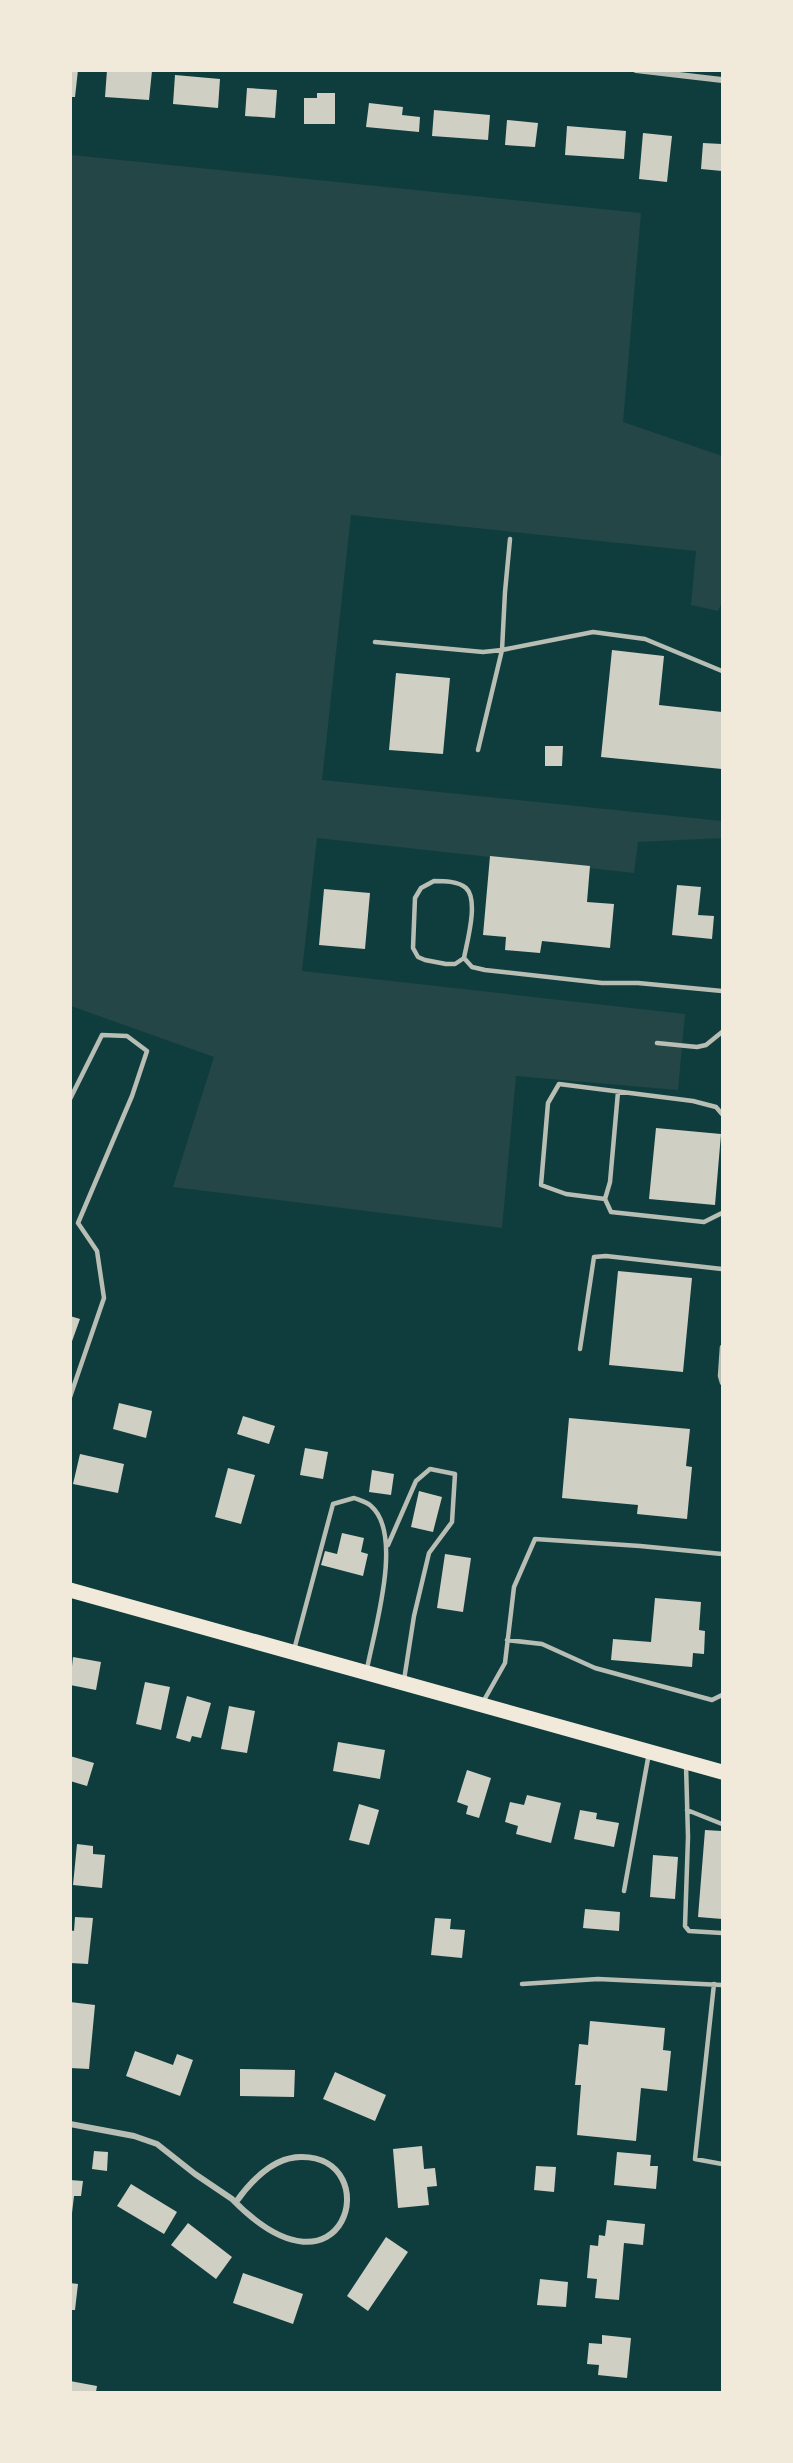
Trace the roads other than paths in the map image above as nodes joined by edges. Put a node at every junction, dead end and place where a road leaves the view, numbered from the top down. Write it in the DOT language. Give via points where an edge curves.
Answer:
graph roads {
  1 [pos="636,70"];
  2 [pos="723,80"];
  3 [pos="510,539"];
  4 [pos="375,642"];
  5 [pos="502,650"];
  6 [pos="723,671"];
  7 [pos="478,750"];
  8 [pos="464,958"];
  9 [pos="723,991"];
  10 [pos="723,1032"];
  11 [pos="657,1043"];
  12 [pos="618,1092"];
  13 [pos="70,1099"];
  14 [pos="723,1114"];
  15 [pos="604,1199"];
  16 [pos="723,1213"];
  17 [pos="70,1219"];
  18 [pos="78,1223"];
  19 [pos="723,1269"];
  20 [pos="723,1347"];
  21 [pos="580,1349"];
  22 [pos="73,1383"];
  23 [pos="723,1383"];
  24 [pos="70,1397"];
  25 [pos="388,1546"];
  26 [pos="723,1554"];
  27 [pos="70,1590"];
  28 [pos="507,1640"];
  29 [pos="293,1653"];
  30 [pos="366,1673"];
  31 [pos="404,1683"];
  32 [pos="723,1695"];
  33 [pos="481,1704"];
  34 [pos="649,1750"];
  35 [pos="686,1762"];
  36 [pos="723,1772"];
  37 [pos="687,1810"];
  38 [pos="723,1824"];
  39 [pos="624,1890"];
  40 [pos="723,1933"];
  41 [pos="522,1984"];
  42 [pos="714,1984"];
  43 [pos="723,1985"];
  44 [pos="70,2124"];
  45 [pos="723,2164"];
  46 [pos="236,2202"];
  1 -- 2 [label="street"];
  3 -- 5 [label="lane"];
  4 -- 5 [label="lane" via="483,652"];
  5 -- 6 [label="lane" via="593,632 645,639"];
  5 -- 7 [label="lane"];
  8 -- 8 [label="lane" via="455,964 436,962 418,957 413,948 415,898 427,884 444,881 468,890 472,898 471,920"];
  8 -- 9 [label="lane" via="472,967 485,970"];
  10 -- 11 [label="lane" via="697,1047"];
  12 -- 14 [label="lane" via="693,1101 716,1107"];
  12 -- 15 [label="lane" via="610,1182"];
  12 -- 15 [label="lane" via="559,1084 548,1103 541,1185 566,1194"];
  13 -- 18 [label="lane" via="102,1035 127,1036 147,1051"];
  15 -- 16 [label="lane" via="611,1212 628,1215 704,1222"];
  17 -- 18 [label="lane"];
  18 -- 22 [label="lane" via="97,1251 104,1298"];
  19 -- 21 [label="lane" via="594,1257"];
  20 -- 23 [label="lane"];
  22 -- 24 [label="lane"];
  25 -- 29 [label="lane" via="372,1506 354,1498 333,1504"];
  25 -- 30 [label="lane"];
  25 -- 31 [label="lane" via="416,1481 430,1469 454,1474 452,1522 429,1553"];
  26 -- 28 [label="lane" via="535,1539 514,1587"];
  27 -- 29 [label="main road"];
  28 -- 32 [label="lane" via="542,1644 596,1668 712,1700"];
  28 -- 33 [label="lane" via="504,1663"];
  29 -- 30 [label="main road"];
  30 -- 31 [label="main road"];
  31 -- 33 [label="main road"];
  33 -- 34 [label="main road"];
  34 -- 35 [label="main road"];
  34 -- 39 [label="lane"];
  35 -- 36 [label="main road"];
  35 -- 37 [label="lane"];
  37 -- 38 [label="lane"];
  37 -- 40 [label="lane" via="685,1926 689,1931"];
  41 -- 42 [label="lane" via="598,1979"];
  42 -- 43 [label="lane"];
  42 -- 45 [label="lane" via="695,2159"];
  44 -- 46 [label="street" via="157,2144"];
  46 -- 46 [label="street" via="257,2178 291,2157 310,2157 330,2164 340,2174 347,2198 346,2214 339,2227 327,2237 310,2242 274,2233"];
}
